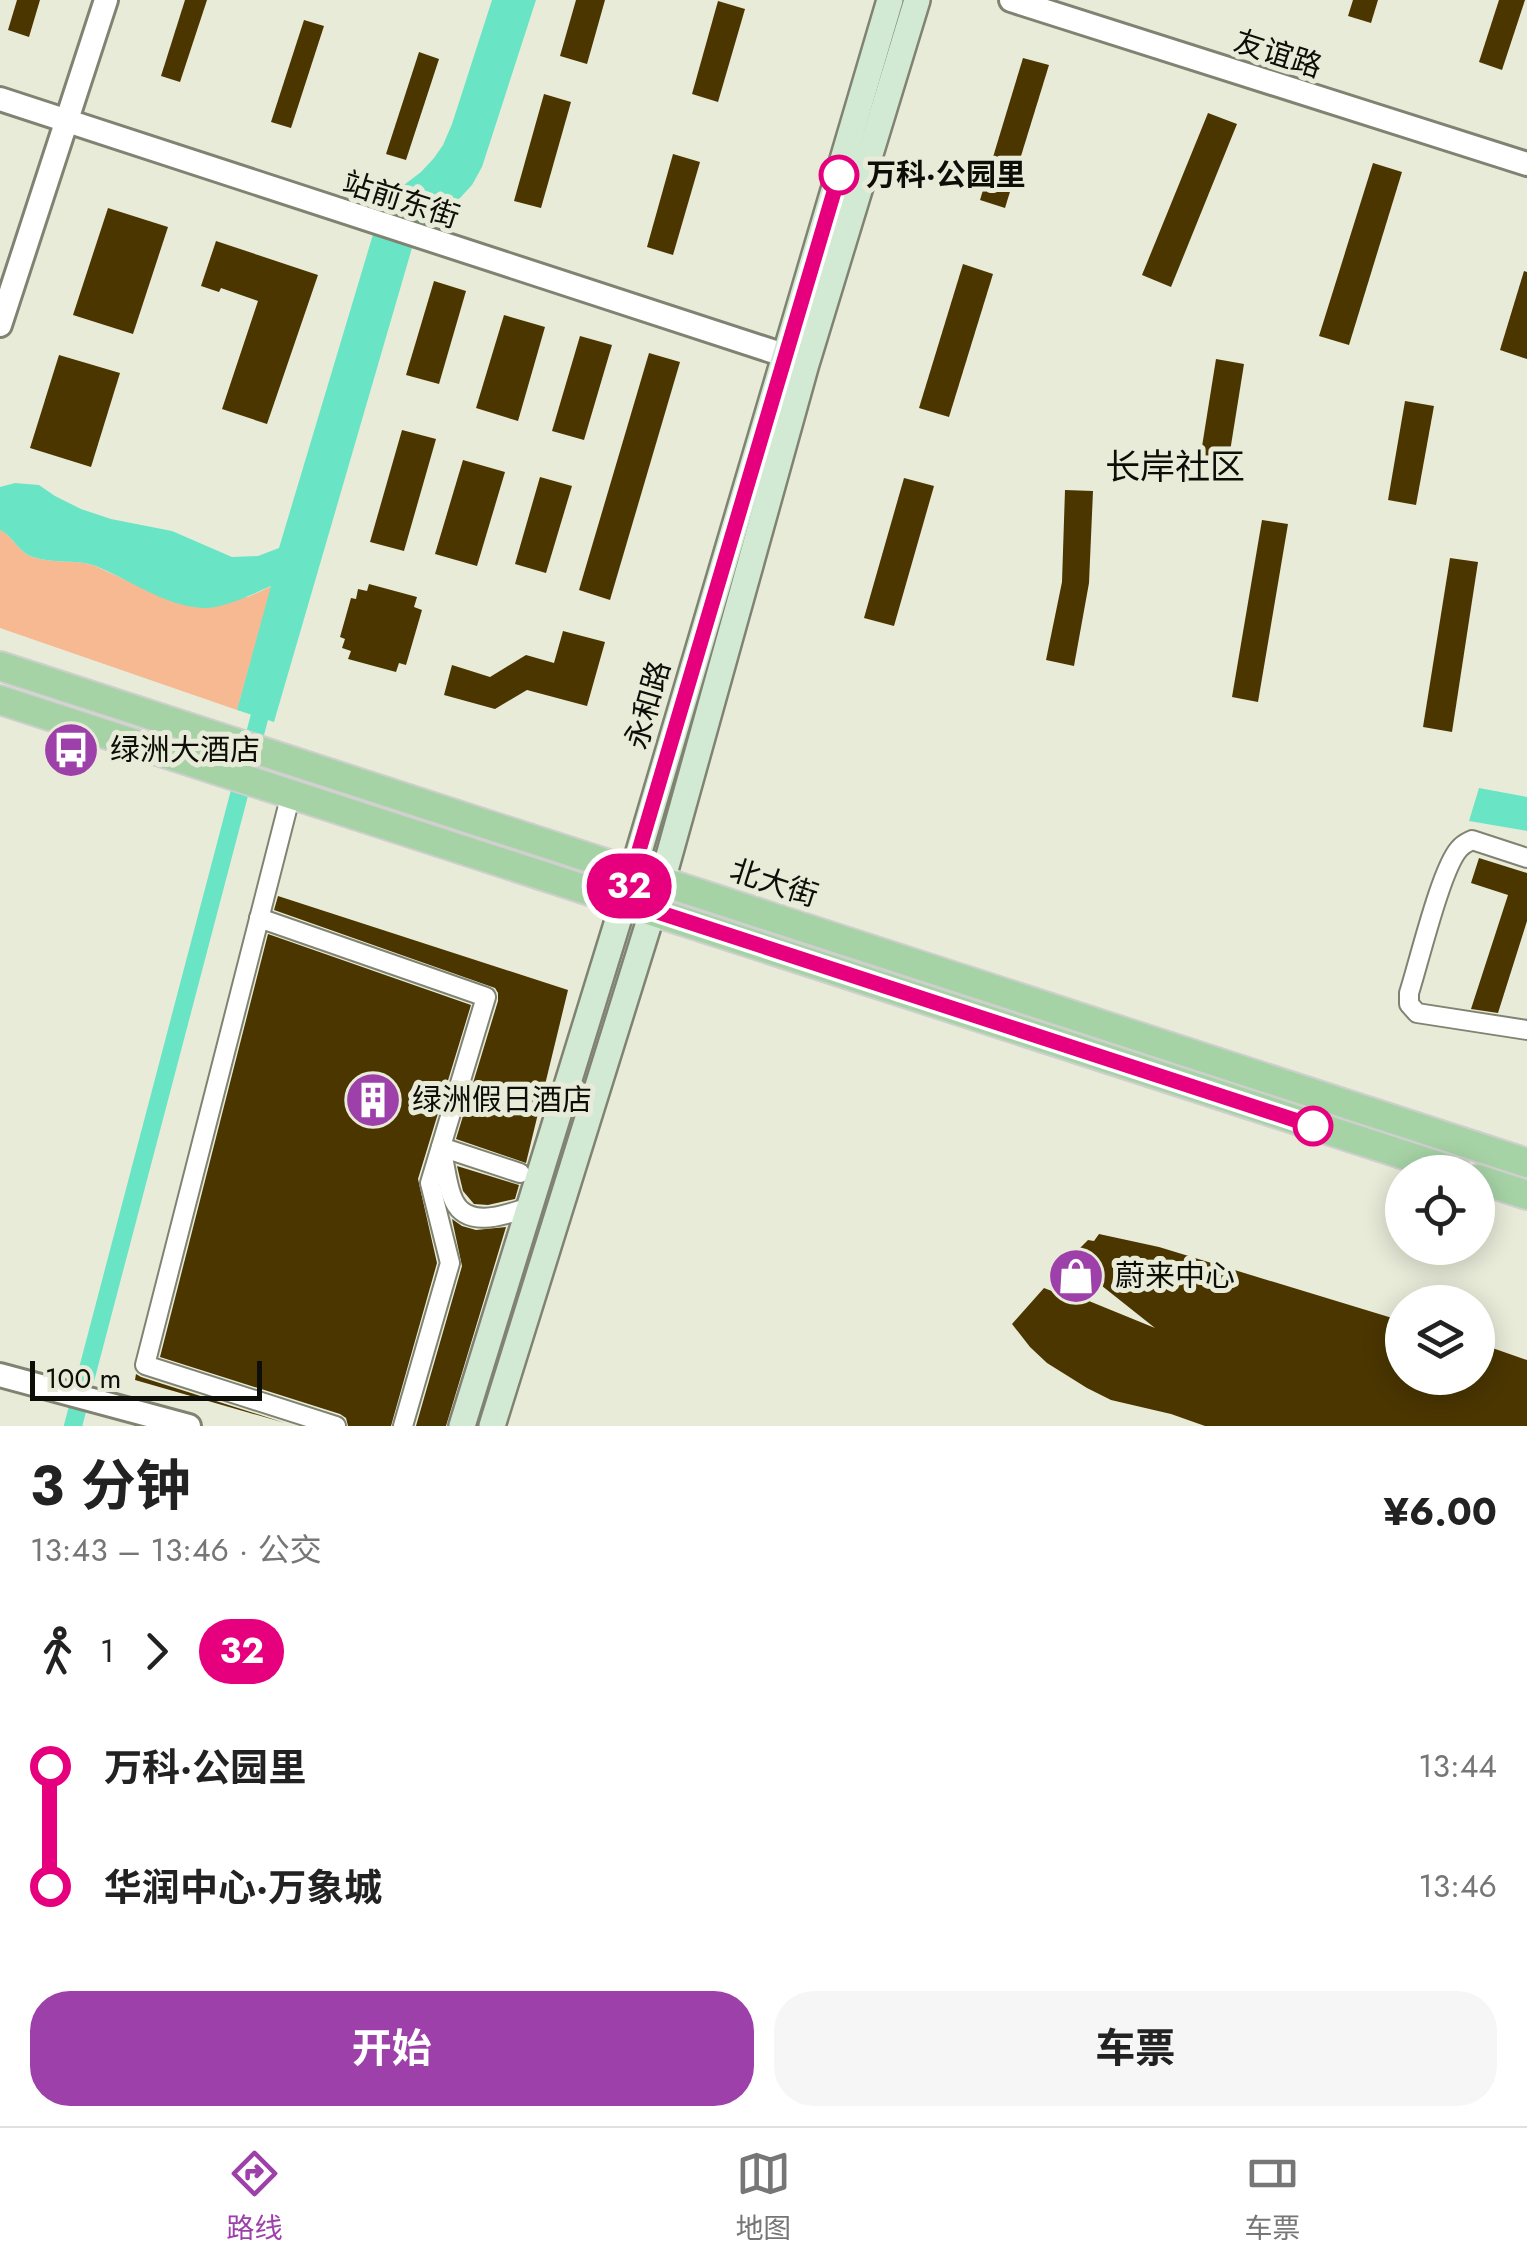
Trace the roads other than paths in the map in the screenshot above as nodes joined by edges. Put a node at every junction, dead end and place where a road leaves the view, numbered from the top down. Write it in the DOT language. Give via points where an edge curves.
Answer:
graph roads {
  1 [pos="106,0"];
  2 [pos="890,0"];
  3 [pos="917,0"];
  4 [pos="1012,0"];
  5 [pos="0,100"];
  6 [pos="66,122"];
  7 [pos="1527,164"];
  8 [pos="0,325"];
  9 [pos="784,356"];
  10 [pos="0,666"];
  11 [pos="0,700"];
  12 [pos="291,794"];
  13 [pos="1527,858"];
  14 [pos="633,872"];
  15 [pos="662,881"];
  16 [pos="624,901"];
  17 [pos="652,910"];
  18 [pos="259,918"];
  19 [pos="1527,1030"];
  20 [pos="441,1147"];
  21 [pos="1405,1155"];
  22 [pos="1527,1164"];
  23 [pos="520,1173"];
  24 [pos="1495,1185"];
  25 [pos="1527,1195"];
  26 [pos="530,1207"];
  27 [pos="0,1375"];
  28 [pos="117,1412"];
  29 [pos="189,1426"];
  30 [pos="336,1426"];
  31 [pos="403,1426"];
  32 [pos="462,1426"];
  33 [pos="492,1426"];
  1 -- 6 [label="street"];
  2 -- 9 [label="main road, 永和路"];
  3 -- 15 [label="main road, 永和路" via="806,364"];
  4 -- 7 [label="street, 友谊路"];
  5 -- 6 [label="street, 站前东街"];
  6 -- 8 [label="street"];
  6 -- 9 [label="street, 站前东街"];
  9 -- 14 [label="main road, 永和路"];
  10 -- 14 [label="main road, 北大街"];
  11 -- 12 [label="main road, 北大街"];
  12 -- 16 [label="main road, 北大街"];
  12 -- 18 [label="street"];
  13 -- 19 [label="street" via="1472,840 1462,845 1444,878 1408,1004 1417,1013"];
  14 -- 15 [label="main road, 北大街"];
  14 -- 16 [label="main road, 永和路"];
  15 -- 17 [label="main road, 永和路"];
  15 -- 22 [label="main road, 北大街"];
  16 -- 17 [label="main road, 北大街"];
  16 -- 26 [label="main road, 永和路"];
  17 -- 21 [label="main road, 北大街"];
  17 -- 33 [label="main road, 永和路"];
  18 -- 20 [label="street" via="486,998"];
  18 -- 30 [label="street" via="145,1365"];
  20 -- 23 [label="street"];
  20 -- 26 [label="street" via="461,1212 482,1219"];
  20 -- 31 [label="street" via="430,1182 450,1263"];
  24 -- 25 [label="main road"];
  26 -- 32 [label="main road, 永和路"];
  27 -- 28 [label="street"];
  28 -- 29 [label="street"];
}
